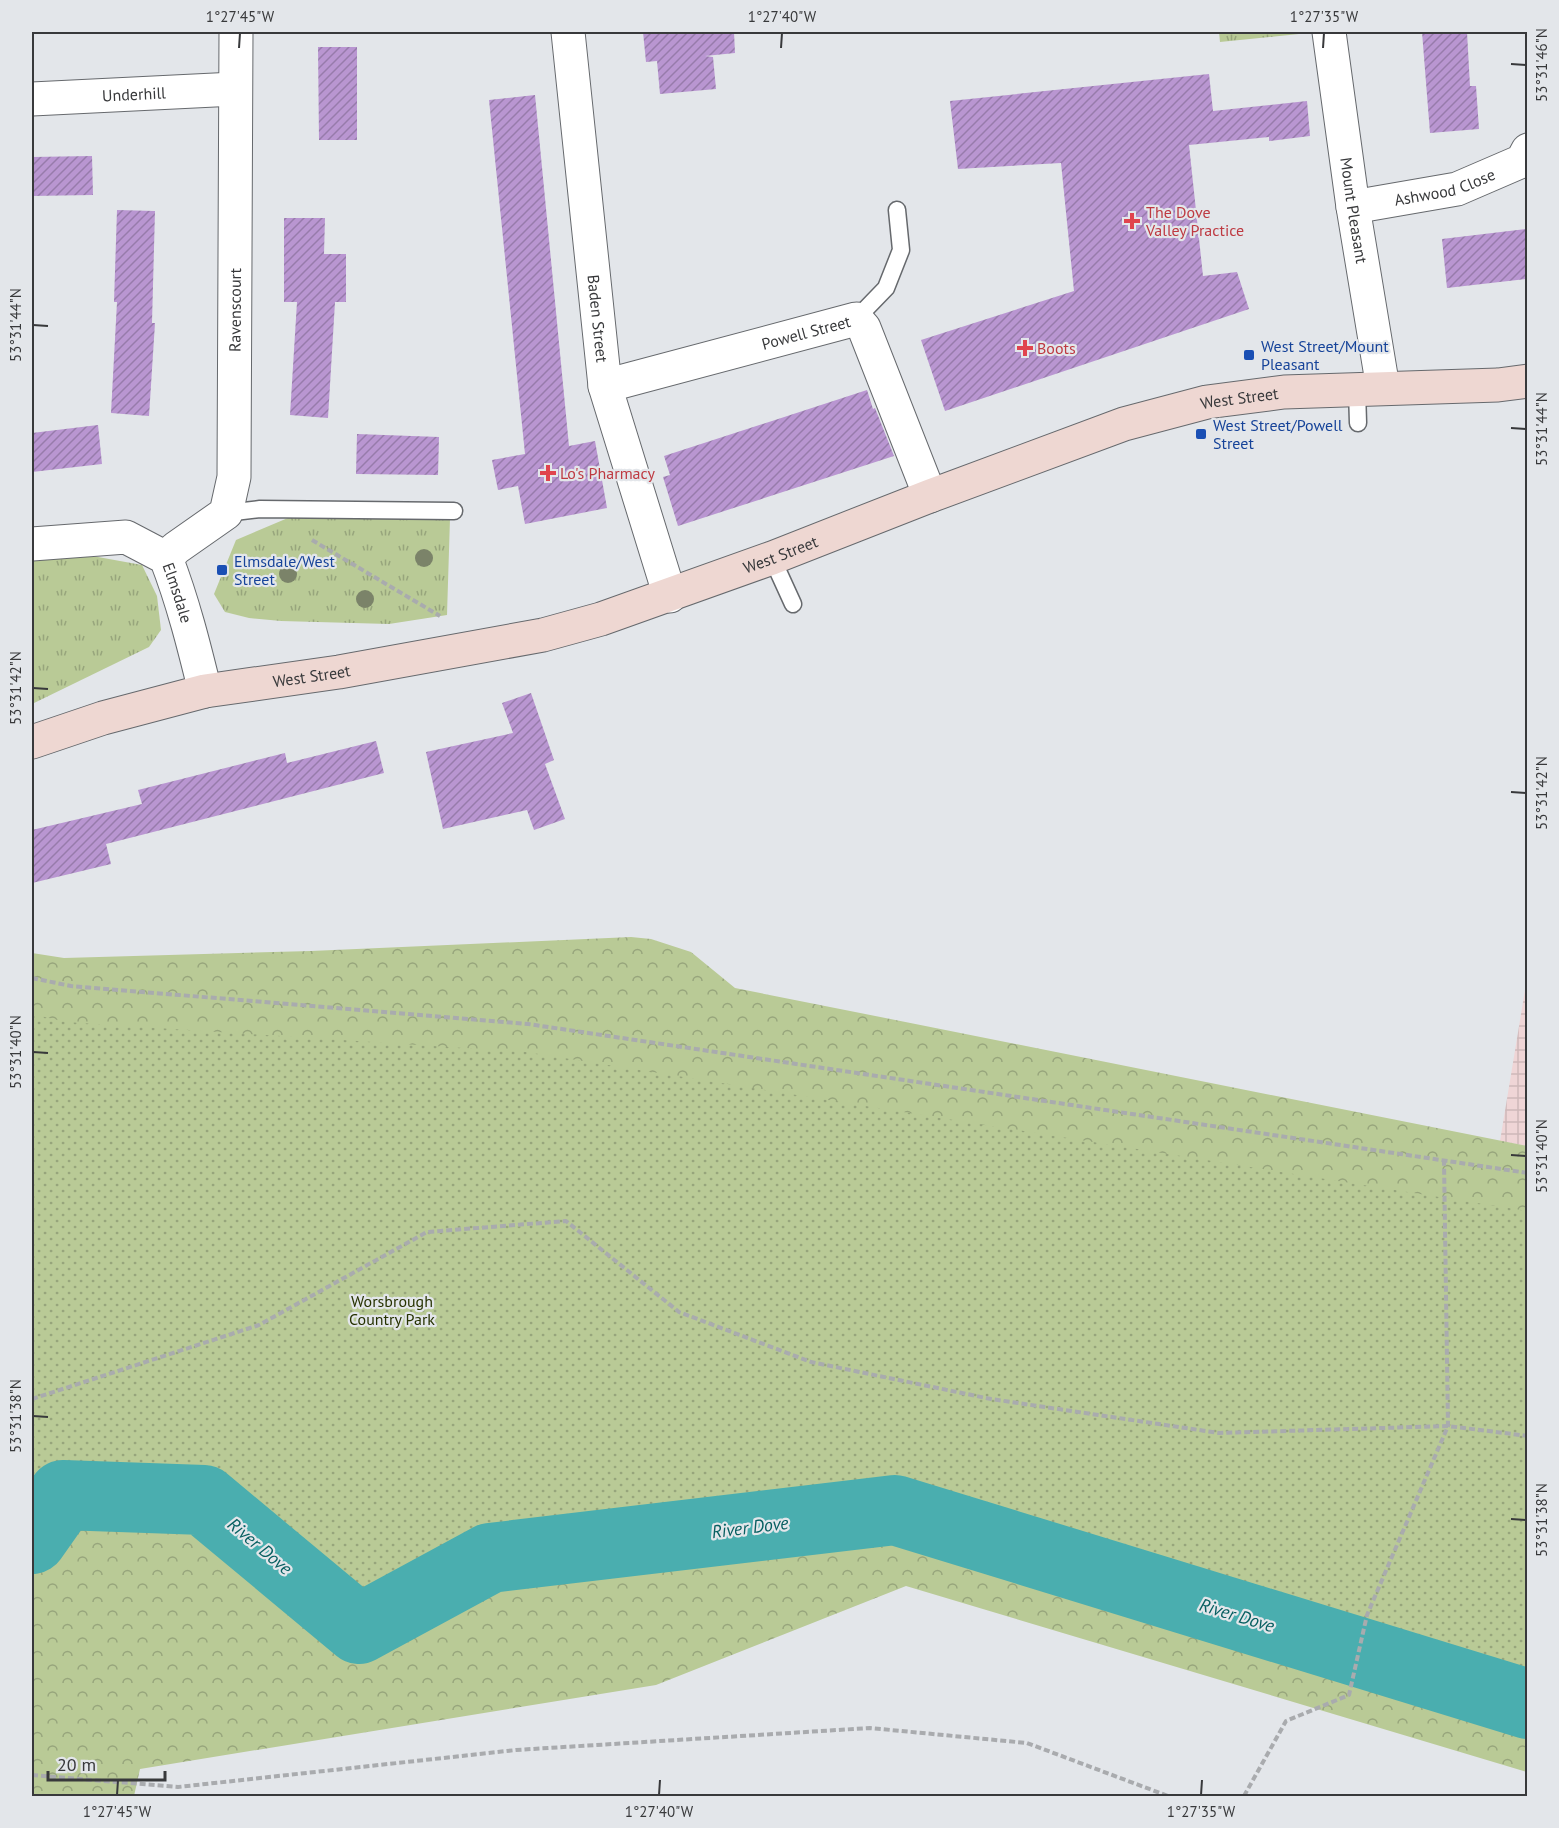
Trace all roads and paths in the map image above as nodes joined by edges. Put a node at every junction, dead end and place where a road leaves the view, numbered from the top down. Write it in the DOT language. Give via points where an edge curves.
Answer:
graph roads {
  1 [pos="236,32"];
  2 [pos="567,32"];
  3 [pos="1329,32"];
  4 [pos="235,89"];
  5 [pos="32,99"];
  6 [pos="1527,150"];
  7 [pos="1353,207"];
  8 [pos="897,210"];
  9 [pos="856,319"];
  10 [pos="1527,381"];
  11 [pos="605,386"];
  12 [pos="1370,389"];
  13 [pos="1358,423"];
  14 [pos="930,496"];
  15 [pos="454,511"];
  16 [pos="226,513"];
  17 [pos="311,539"];
  18 [pos="32,543"];
  19 [pos="166,558"];
  20 [pos="772,558"];
  21 [pos="669,596"];
  22 [pos="793,604"];
  23 [pos="461,650"];
  24 [pos="205,692"];
  25 [pos="32,742"];
  26 [pos="32,978"];
  27 [pos="1444,1161"];
  28 [pos="1527,1173"];
  29 [pos="32,1399"];
  30 [pos="1448,1426"];
  31 [pos="1527,1436"];
  32 [pos="32,1775"];
  33 [pos="1168,1797"];
  34 [pos="1244,1797"];
  1 -- 4 [label="street, Ravenscourt"];
  2 -- 11 [label="street, Baden Street"];
  3 -- 7 [label="street, Mount Pleasant"];
  4 -- 5 [label="street, Underhill"];
  4 -- 16 [label="street, Ravenscourt" via="234,477"];
  6 -- 7 [label="street, Ashwood Close" via="1522,161 1457,189"];
  7 -- 12 [label="street, Mount Pleasant"];
  8 -- 9 [label="lane" via="901,250 886,288"];
  9 -- 11 [label="street, Powell Street"];
  9 -- 14 [label="street, Powell Street" via="864,328"];
  10 -- 12 [label="main road, West Street"];
  11 -- 21 [label="street, Baden Street"];
  12 -- 13 [label="lane"];
  12 -- 14 [label="main road, West Street" via="1284,392 1207,402 1124,424"];
  14 -- 20 [label="main road, West Street"];
  15 -- 16 [label="lane" via="260,509"];
  16 -- 19 [label="street"];
  17 -- 23 [label="path" via="454,624"];
  18 -- 19 [label="street, Elmsdale" via="126,537"];
  19 -- 24 [label="street, Elmsdale" via="184,608"];
  20 -- 21 [label="main road, West Street"];
  20 -- 22 [label="lane"];
  21 -- 23 [label="main road, West Street" via="543,635"];
  23 -- 24 [label="main road, West Street"];
  24 -- 25 [label="main road, West Street" via="102,718"];
  26 -- 27 [label="path" via="71,986 528,1024"];
  27 -- 28 [label="path"];
  27 -- 30 [label="path"];
  29 -- 30 [label="path" via="259,1325 427,1232 566,1221 679,1312 811,1362 991,1399 1219,1433"];
  30 -- 31 [label="path"];
  30 -- 34 [label="path" via="1367,1615 1348,1695 1286,1721"];
  32 -- 33 [label="path" via="178,1787 516,1750 870,1728 1027,1743"];
}
